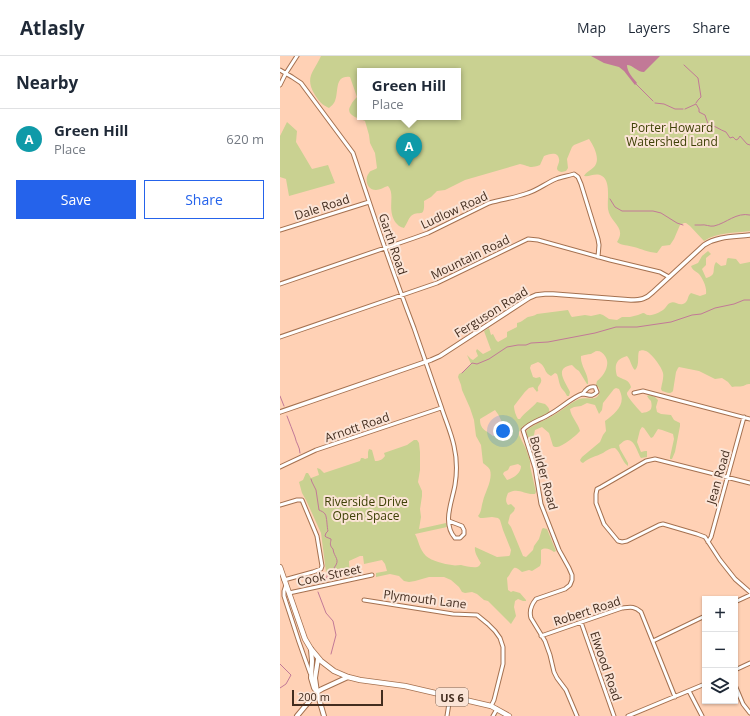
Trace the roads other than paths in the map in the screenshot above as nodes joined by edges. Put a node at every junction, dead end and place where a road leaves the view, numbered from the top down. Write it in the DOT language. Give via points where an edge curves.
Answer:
graph roads {
  1 [pos="297,56"];
  2 [pos="280,70"];
  3 [pos="286,73"];
  4 [pos="280,85"];
  5 [pos="370,202"];
  6 [pos="280,230"];
  7 [pos="750,235"];
  8 [pos="385,248"];
  9 [pos="598,257"];
  10 [pos="669,277"];
  11 [pos="280,284"];
  12 [pos="401,295"];
  13 [pos="280,337"];
  14 [pos="426,362"];
  15 [pos="634,393"];
  16 [pos="583,394"];
  17 [pos="441,408"];
  18 [pos="280,412"];
  19 [pos="744,417"];
  20 [pos="750,419"];
  21 [pos="280,467"];
  22 [pos="727,478"];
  23 [pos="750,483"];
  24 [pos="280,505"];
  25 [pos="449,521"];
  26 [pos="708,542"];
  27 [pos="280,567"];
  28 [pos="372,575"];
  29 [pos="283,581"];
  30 [pos="750,592"];
  31 [pos="289,593"];
  32 [pos="750,595"];
  33 [pos="364,600"];
  34 [pos="738,601"];
  35 [pos="702,617"];
  36 [pos="581,622"];
  37 [pos="541,636"];
  38 [pos="653,641"];
  39 [pos="311,649"];
  40 [pos="318,659"];
  41 [pos="750,663"];
  42 [pos="738,669"];
  43 [pos="310,673"];
  44 [pos="348,678"];
  45 [pos="702,685"];
  46 [pos="690,691"];
  47 [pos="738,691"];
  48 [pos="317,692"];
  49 [pos="450,696"];
  50 [pos="675,697"];
  51 [pos="491,706"];
  52 [pos="497,709"];
  53 [pos="750,713"];
  54 [pos="297,716"];
  55 [pos="324,716"];
  56 [pos="448,716"];
  57 [pos="493,716"];
  58 [pos="509,716"];
  59 [pos="577,716"];
  60 [pos="614,716"];
  61 [pos="628,716"];
  62 [pos="702,716"];
  1 -- 3 [label="street"];
  2 -- 3 [label="street, Garth Road"];
  3 -- 4 [label="street"];
  3 -- 5 [label="street, Garth Road" via="301,83 352,153"];
  5 -- 6 [label="street, Dale Road"];
  5 -- 8 [label="street, Garth Road"];
  7 -- 10 [label="street, Ferguson Road" via="711,240"];
  8 -- 9 [label="street, Ludlow Road" via="428,233 489,203 526,194 555,179 574,174 581,184 598,239"];
  8 -- 11 [label="street, Ludlow Road"];
  8 -- 12 [label="street, Garth Road"];
  9 -- 10 [label="street, Mountain Road" via="660,272"];
  9 -- 12 [label="street, Mountain Road" via="528,239 437,283"];
  10 -- 14 [label="street, Ferguson Road" via="648,297 638,300 536,295 440,356"];
  12 -- 13 [label="street, Mountain Road"];
  12 -- 14 [label="street, Garth Road"];
  14 -- 17 [label="street, Garth Road"];
  14 -- 18 [label="street, Ferguson Road"];
  15 -- 19 [label="street" via="643,391"];
  16 -- 37 [label="street, Boulder Road" via="523,430 535,468 541,504 572,575 570,585 565,589 539,597 532,602 531,618"];
  17 -- 21 [label="street, Arnott Road" via="316,450"];
  17 -- 25 [label="street, Garth Road" via="455,454 456,477 448,514"];
  19 -- 20 [label="street"];
  19 -- 22 [label="street, Jean Road"];
  22 -- 23 [label="street"];
  22 -- 26 [label="street, Jean Road"];
  22 -- 26 [label="street" via="655,459 646,461 601,486 596,494 596,503 604,524 618,541 627,542 663,524 705,537"];
  24 -- 29 [label="street" via="302,500 317,536 322,566 314,572"];
  25 -- 25 [label="street" via="452,534 455,538 460,538 464,534 462,526"];
  26 -- 30 [label="street" via="735,579"];
  27 -- 29 [label="main road, US 6"];
  28 -- 31 [label="street, Cook Street"];
  29 -- 31 [label="main road, US 6"];
  29 -- 43 [label="street" via="284,596"];
  31 -- 39 [label="main road, US 6"];
  32 -- 34 [label="street"];
  33 -- 51 [label="street, Plymouth Lane" via="453,614 478,615 496,630 503,654"];
  35 -- 38 [label="street"];
  36 -- 37 [label="street, Robert Road"];
  36 -- 38 [label="street, Robert Road" via="622,608 636,608 641,612"];
  36 -- 60 [label="street, Elwood Road"];
  37 -- 59 [label="street, Boulder Road" via="548,647 554,672 566,690"];
  38 -- 50 [label="street, Robert Road"];
  39 -- 40 [label="main road, US 6"];
  39 -- 43 [label="main road"];
  40 -- 44 [label="main road, US 6"];
  40 -- 48 [label="main road" via="315,678"];
  41 -- 42 [label="street"];
  43 -- 48 [label="main road"];
  44 -- 48 [label="main road"];
  44 -- 49 [label="main road, US 6" via="405,686"];
  45 -- 46 [label="street"];
  46 -- 50 [label="street"];
  46 -- 62 [label="street"];
  47 -- 53 [label="street"];
  48 -- 54 [label="main road"];
  48 -- 55 [label="main road"];
  49 -- 51 [label="main road, US 6"];
  49 -- 56 [label="street"];
  50 -- 61 [label="street"];
  51 -- 52 [label="main road, US 6"];
  52 -- 57 [label="street"];
  52 -- 58 [label="main road, US 6"];
}
